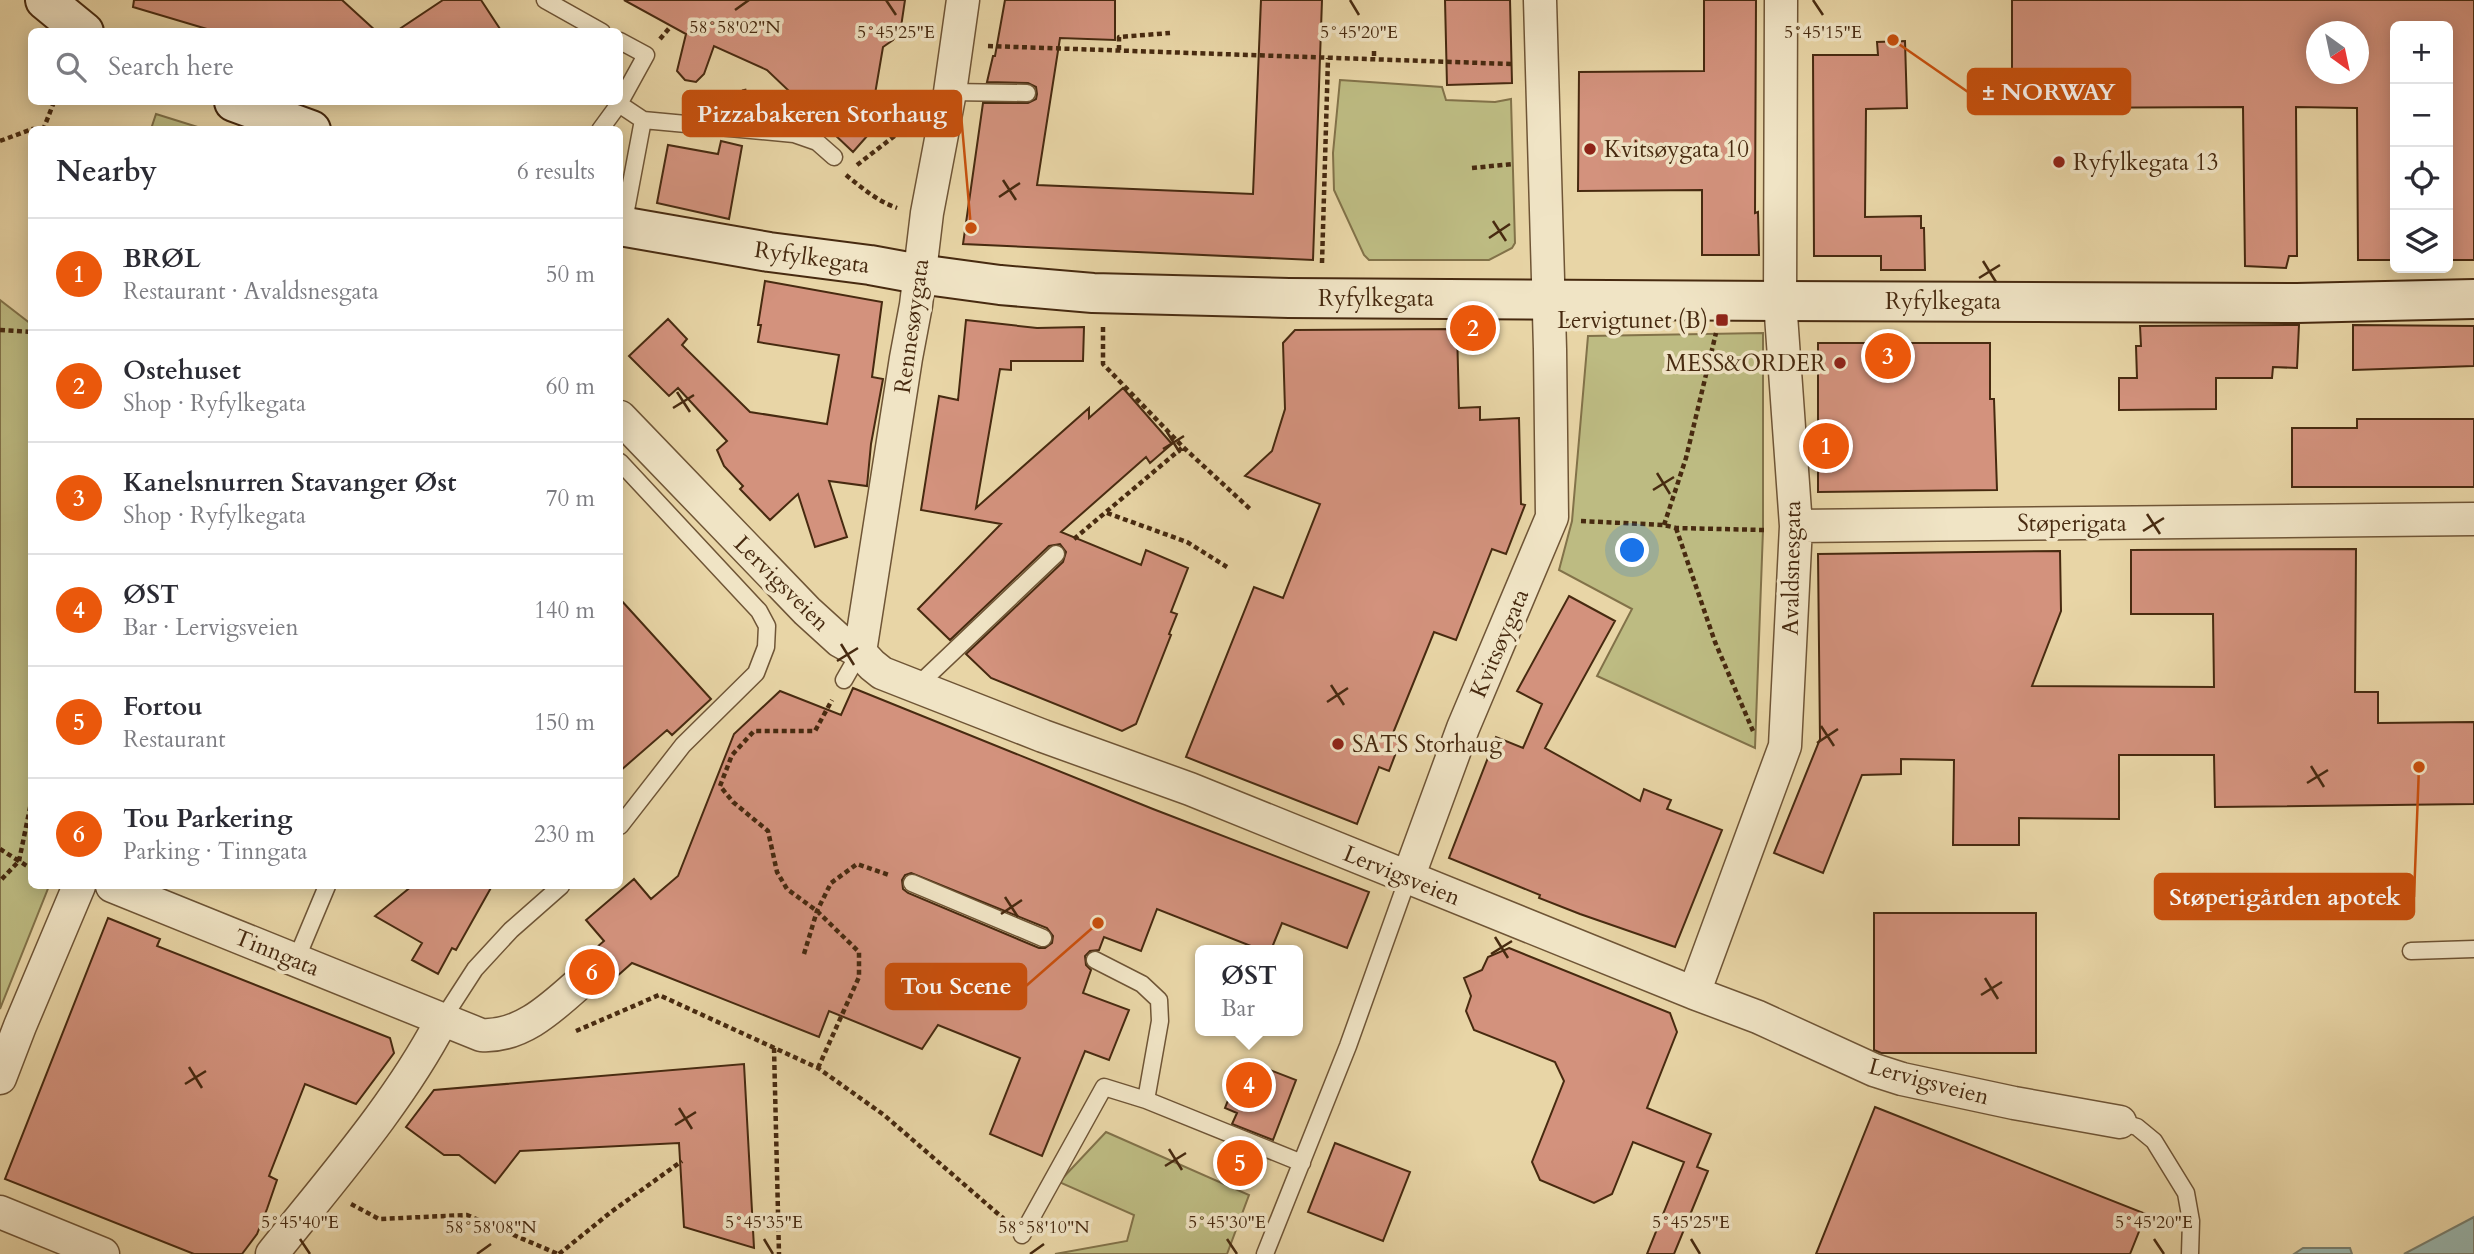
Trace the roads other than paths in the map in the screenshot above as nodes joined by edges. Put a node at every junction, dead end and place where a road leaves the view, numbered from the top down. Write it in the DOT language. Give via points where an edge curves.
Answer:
graph roads {
  1 [pos="45,0"];
  2 [pos="545,0"];
  3 [pos="963,0"];
  4 [pos="1540,0"];
  5 [pos="1781,0"];
  6 [pos="79,28"];
  7 [pos="595,28"];
  8 [pos="623,43"];
  9 [pos="950,92"];
  10 [pos="1027,93"];
  11 [pos="623,98"];
  12 [pos="242,105"];
  13 [pos="619,105"];
  14 [pos="621,105"];
  15 [pos="643,120"];
  16 [pos="300,126"];
  17 [pos="603,126"];
  18 [pos="834,157"];
  19 [pos="623,216"];
  20 [pos="623,226"];
  21 [pos="919,274"];
  22 [pos="1548,298"];
  23 [pos="2474,299"];
  24 [pos="1780,301"];
  25 [pos="623,420"];
  26 [pos="623,465"];
  27 [pos="633,477"];
  28 [pos="623,485"];
  29 [pos="2474,519"];
  30 [pos="1796,526"];
  31 [pos="1056,554"];
  32 [pos="860,652"];
  33 [pos="844,680"];
  34 [pos="916,687"];
  35 [pos="623,822"];
  36 [pos="1408,877"];
  37 [pos="912,883"];
  38 [pos="78,889"];
  39 [pos="119,889"];
  40 [pos="326,889"];
  41 [pos="558,889"];
  42 [pos="1043,938"];
  43 [pos="2474,948"];
  44 [pos="2411,951"];
  45 [pos="296,960"];
  46 [pos="1095,960"];
  47 [pos="592,972"];
  48 [pos="1694,993"];
  49 [pos="442,1020"];
  50 [pos="0,1078"];
  51 [pos="1146,1100"];
  52 [pos="2120,1122"];
  53 [pos="1302,1163"];
  54 [pos="0,1213"];
  55 [pos="1022,1235"];
  56 [pos="103,1254"];
  57 [pos="272,1254"];
  58 [pos="1265,1254"];
  59 [pos="2190,1254"];
  1 -- 6 [label="street"];
  2 -- 7 [label="lane"];
  3 -- 9 [label="street, Rennesøygata"];
  4 -- 22 [label="street, Kvitsøygata"];
  5 -- 24 [label="street, Avaldsnesgata"];
  8 -- 11 [label="lane" via="646,55"];
  9 -- 10 [label="lane"];
  9 -- 21 [label="street, Rennesøygata"];
  12 -- 16 [label="street"];
  13 -- 17 [label="lane"];
  14 -- 15 [label="lane"];
  15 -- 18 [label="lane" via="794,134 817,142"];
  15 -- 19 [label="lane"];
  20 -- 21 [label="street, Ryfylkegata"];
  21 -- 22 [label="street, Ryfylkegata" via="1093,293"];
  21 -- 32 [label="street, Rennesøygata"];
  22 -- 24 [label="street, Ryfylkegata"];
  22 -- 36 [label="street, Kvitsøygata" via="1552,517 1494,652"];
  23 -- 24 [label="street, Ryfylkegata"];
  24 -- 30 [label="street, Avaldsnesgata"];
  25 -- 32 [label="street, Lervigsveien" via="807,611 840,641"];
  26 -- 27 [label="lane"];
  27 -- 28 [label="lane"];
  27 -- 35 [label="lane" via="759,611 767,626 766,647 756,673 683,746"];
  29 -- 30 [label="street, Støperigata"];
  30 -- 48 [label="street, Avaldsnesgata" via="1785,746"];
  31 -- 34 [label="lane"];
  32 -- 33 [label="lane"];
  32 -- 34 [label="street, Lervigsveien" via="883,673"];
  34 -- 36 [label="street, Lervigsveien" via="1142,770"];
  36 -- 48 [label="street, Lervigsveien"];
  36 -- 53 [label="lane, Kvitsøygata"];
  37 -- 42 [label="lane"];
  38 -- 50 [label="street"];
  39 -- 45 [label="street, Tinngata"];
  40 -- 45 [label="lane"];
  41 -- 49 [label="lane" via="475,969"];
  43 -- 44 [label="lane"];
  45 -- 49 [label="street, Tinngata"];
  46 -- 51 [label="lane" via="1142,984 1160,1000"];
  47 -- 49 [label="street, Tinngata" via="513,1032 481,1035"];
  48 -- 52 [label="street, Lervigsveien" via="1902,1079"];
  49 -- 57 [label="street" via="415,1067"];
  51 -- 53 [label="lane"];
  51 -- 55 [label="lane" via="1104,1087"];
  52 -- 59 [label="lane, Lervigsveien" via="2137,1127 2154,1141 2186,1193"];
  53 -- 58 [label="lane, Kvitsøygata"];
  54 -- 56 [label="street"];
}
